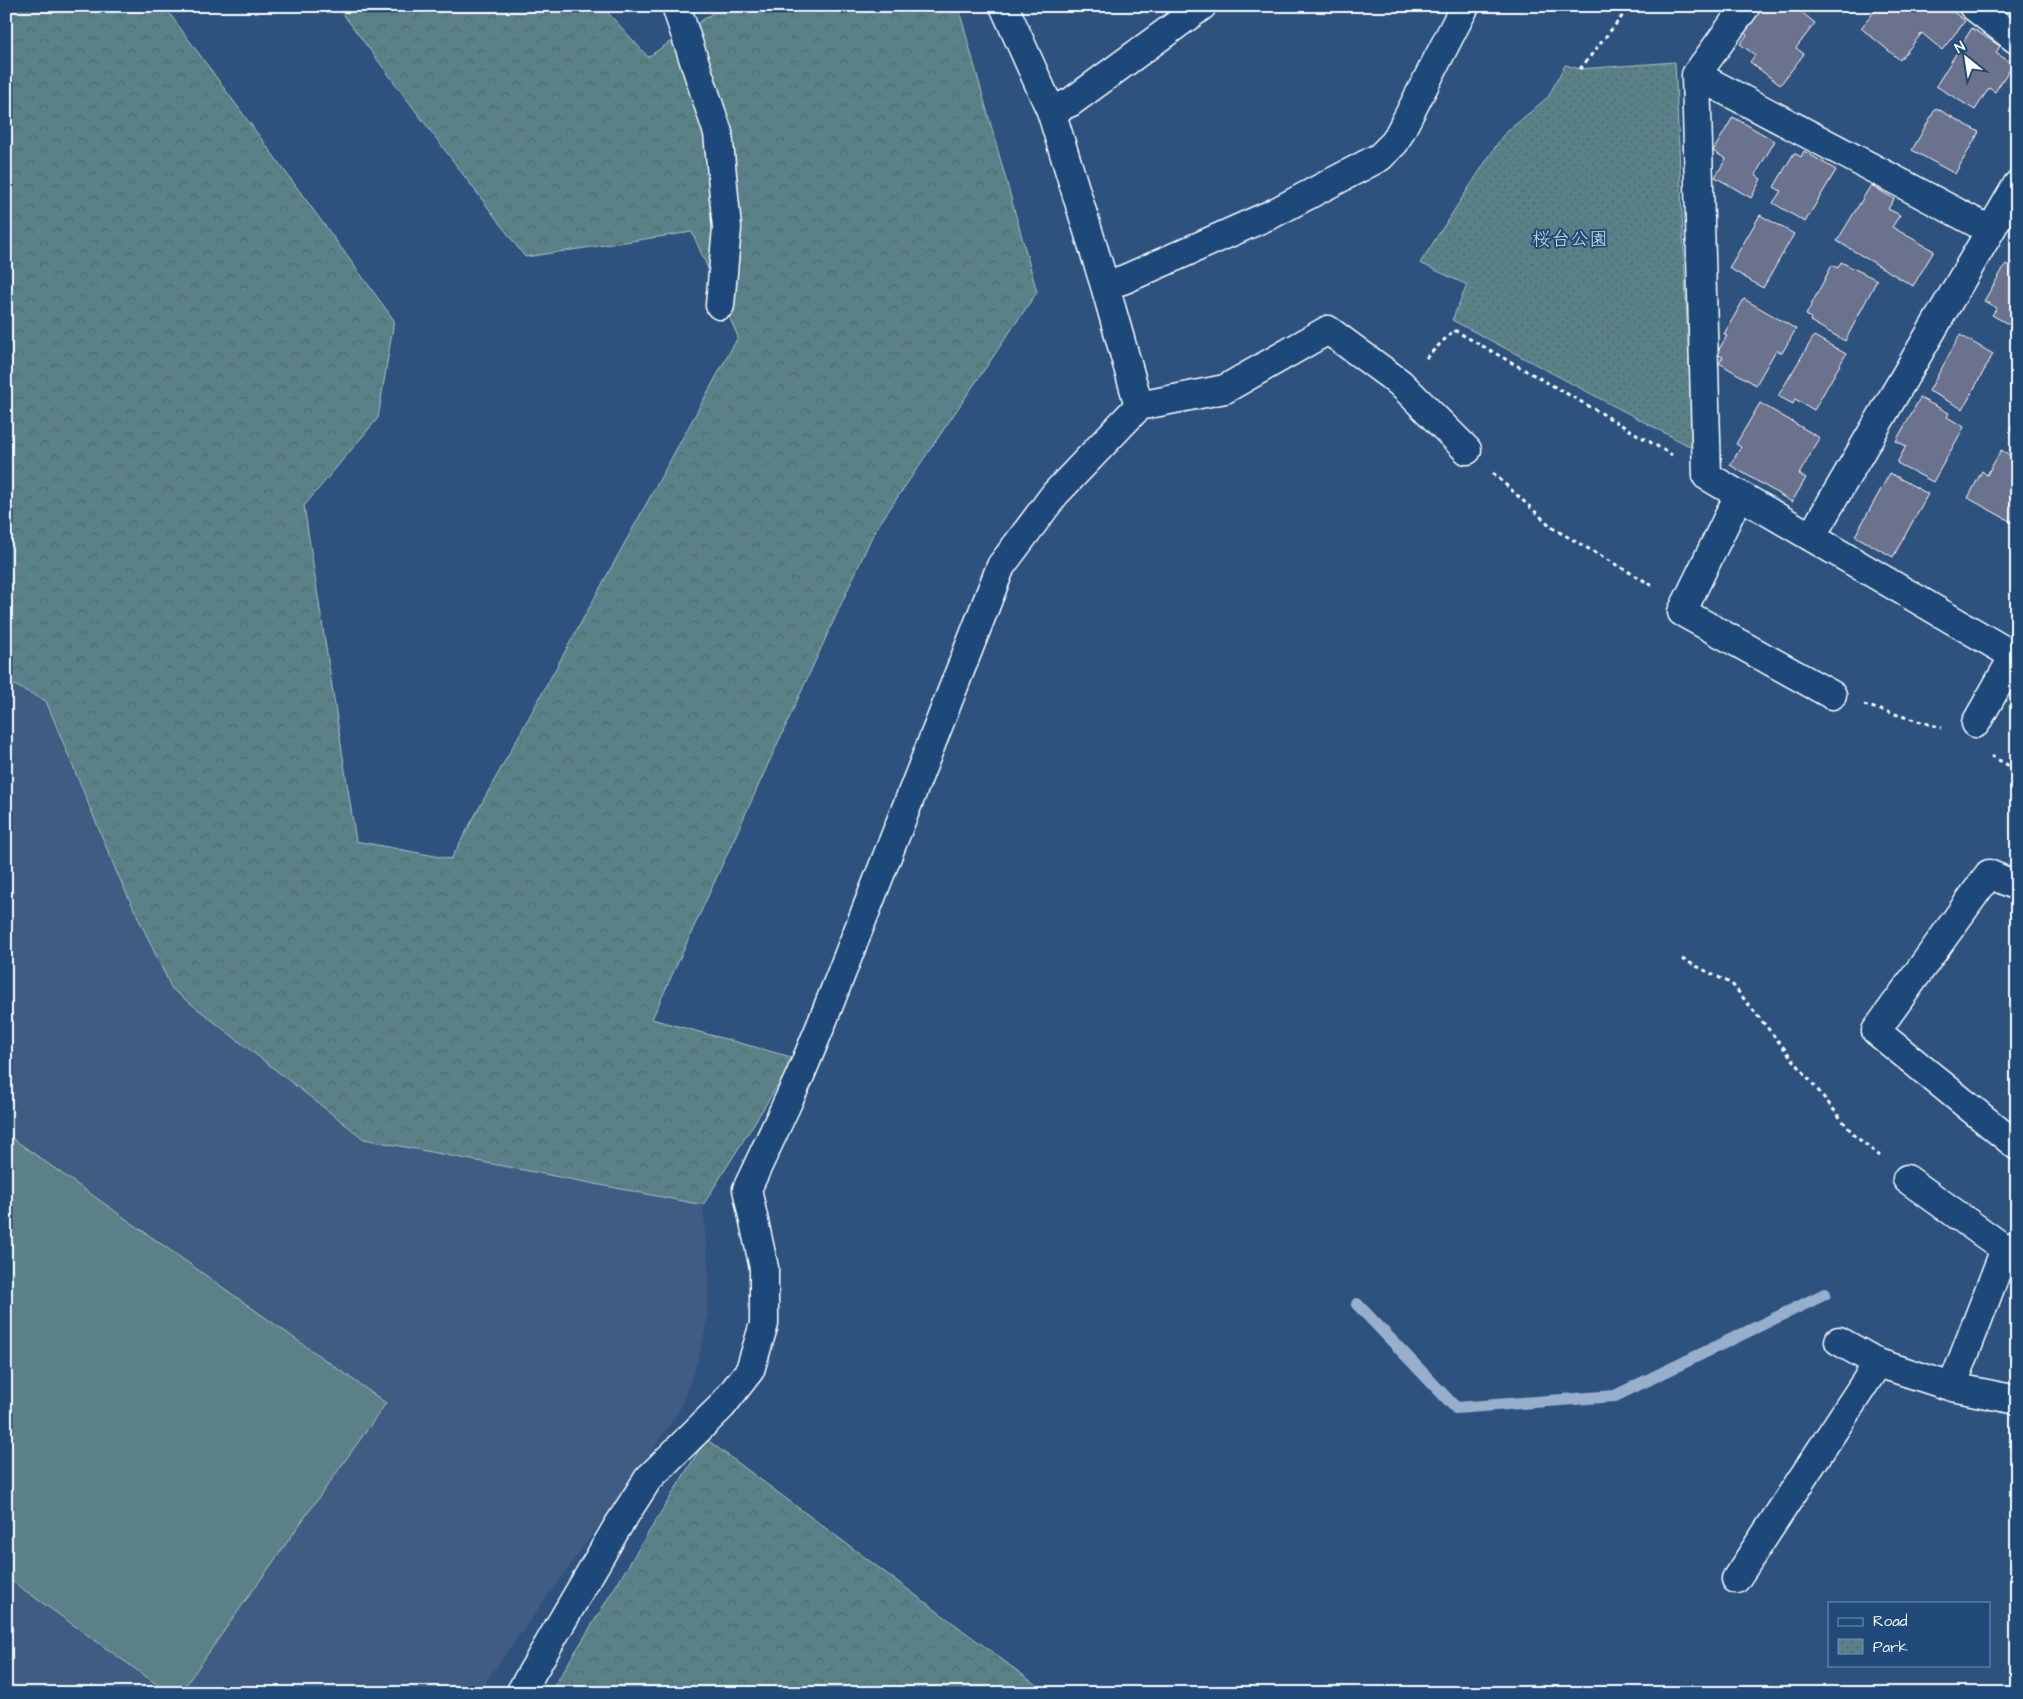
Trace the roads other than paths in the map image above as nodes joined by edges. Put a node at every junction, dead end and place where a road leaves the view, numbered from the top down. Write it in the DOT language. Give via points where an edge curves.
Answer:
graph roads {
  1 [pos="676,6"];
  2 [pos="1004,6"];
  3 [pos="1202,6"];
  4 [pos="1465,6"];
  5 [pos="1746,6"];
  6 [pos="1973,6"];
  7 [pos="2017,40"];
  8 [pos="1696,75"];
  9 [pos="1051,111"];
  10 [pos="2017,185"];
  11 [pos="1990,230"];
  12 [pos="1105,286"];
  13 [pos="720,305"];
  14 [pos="1139,406"];
  15 [pos="1467,450"];
  16 [pos="1739,495"];
  17 [pos="1811,537"];
  18 [pos="2016,655"];
  19 [pos="1832,695"];
  20 [pos="1976,723"];
  21 [pos="2017,886"];
  22 [pos="2017,1146"];
  23 [pos="1908,1179"];
  24 [pos="2011,1247"];
  25 [pos="1839,1342"];
  26 [pos="1878,1363"];
  27 [pos="1952,1388"];
  28 [pos="2017,1400"];
  29 [pos="1736,1579"];
  30 [pos="520,1693"];
  1 -- 13 [label="street" via="718,133 727,228"];
  2 -- 9 [label="street"];
  3 -- 9 [label="street" via="1071,102"];
  4 -- 12 [label="street" via="1395,142 1380,157 1272,214 1126,280"];
  5 -- 8 [label="street"];
  6 -- 7 [label="street"];
  8 -- 11 [label="street"];
  8 -- 16 [label="street" via="1707,476"];
  9 -- 12 [label="street"];
  10 -- 11 [label="street"];
  11 -- 17 [label="street"];
  12 -- 14 [label="street"];
  14 -- 15 [label="street" via="1225,389 1328,330 1400,383"];
  14 -- 30 [label="street" via="1055,494 1001,566 821,1025 747,1189 764,1268 764,1324 750,1370 722,1406 648,1479"];
  16 -- 17 [label="street"];
  16 -- 19 [label="street" via="1682,612"];
  17 -- 18 [label="street"];
  18 -- 20 [label="street"];
  21 -- 22 [label="street" via="1989,874 1876,1031"];
  23 -- 24 [label="street"];
  24 -- 27 [label="street"];
  25 -- 26 [label="street"];
  26 -- 27 [label="street"];
  26 -- 29 [label="street"];
  27 -- 28 [label="street"];
}
